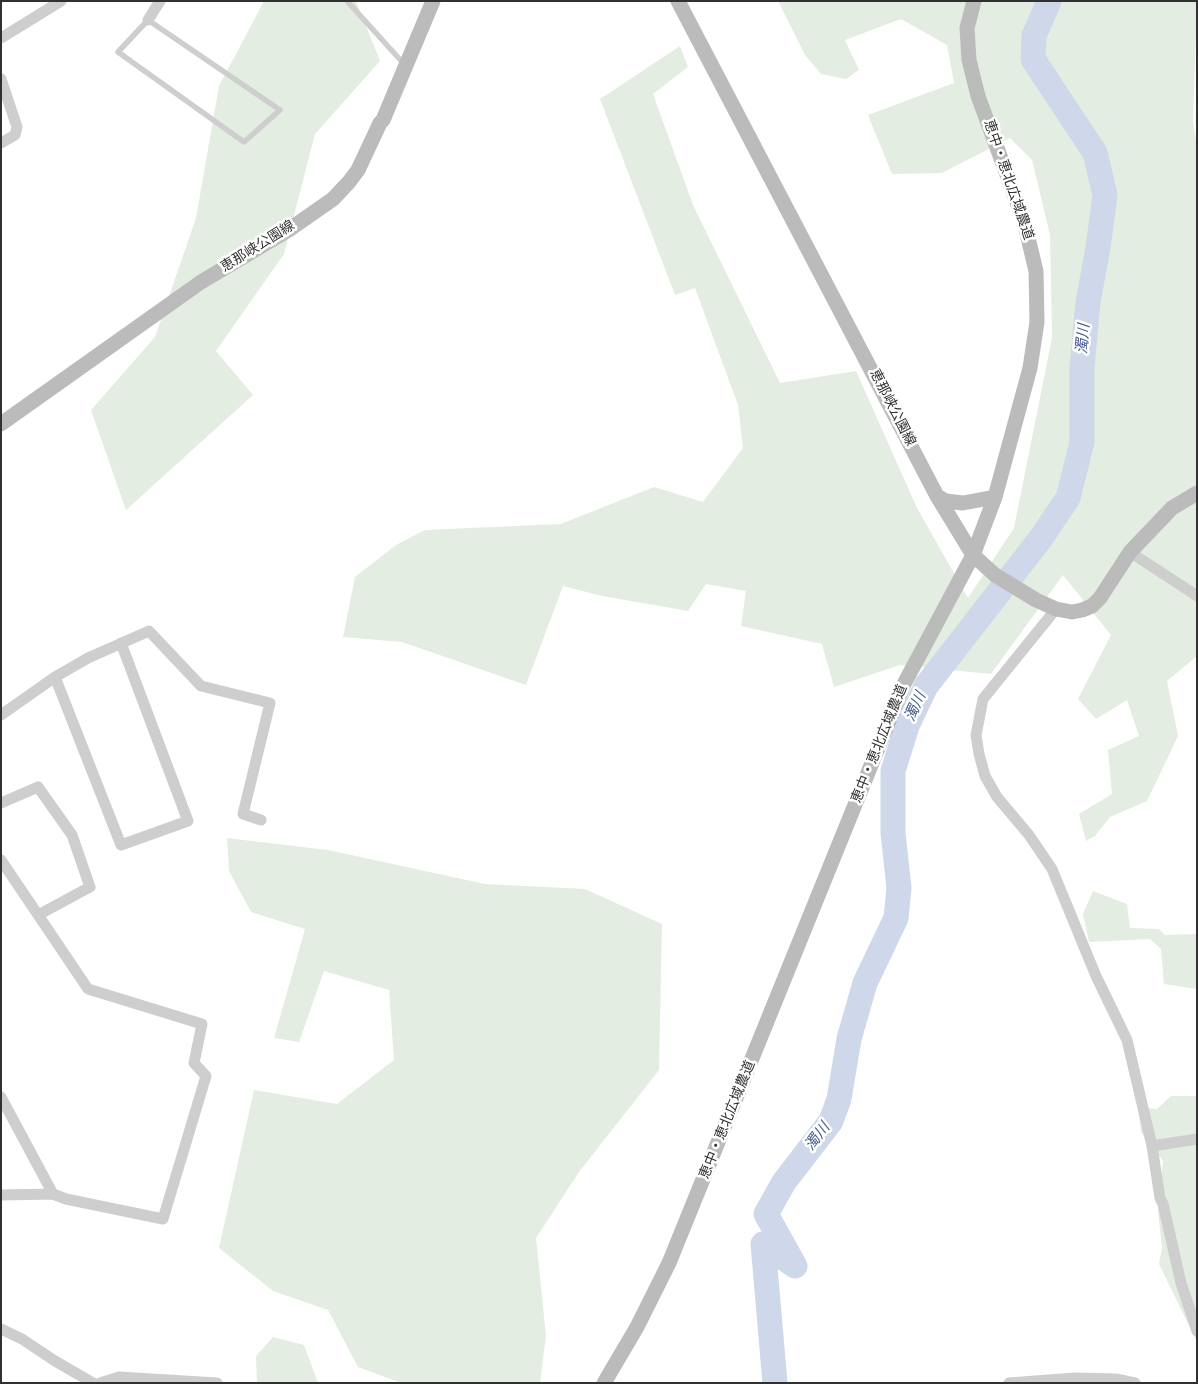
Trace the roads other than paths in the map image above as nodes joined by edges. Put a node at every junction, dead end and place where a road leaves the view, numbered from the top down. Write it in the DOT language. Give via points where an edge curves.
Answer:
graph roads {
  1 [pos="61,1"];
  2 [pos="160,1"];
  3 [pos="347,1"];
  4 [pos="433,1"];
  5 [pos="678,1"];
  6 [pos="974,1"];
  7 [pos="148,20"];
  8 [pos="1,38"];
  9 [pos="406,66"];
  10 [pos="1,79"];
  11 [pos="1,143"];
  12 [pos="1,424"];
  13 [pos="1197,493"];
  14 [pos="937,496"];
  15 [pos="996,497"];
  16 [pos="1130,552"];
  17 [pos="973,555"];
  18 [pos="1197,596"];
  19 [pos="1056,609"];
  20 [pos="121,643"];
  21 [pos="55,677"];
  22 [pos="1,715"];
  23 [pos="1,804"];
  24 [pos="261,820"];
  25 [pos="1,860"];
  26 [pos="38,915"];
  27 [pos="1,1097"];
  28 [pos="1197,1139"];
  29 [pos="1152,1146"];
  30 [pos="53,1194"];
  31 [pos="1,1195"];
  32 [pos="1,1330"];
  33 [pos="1197,1331"];
  34 [pos="93,1383"];
  35 [pos="100,1383"];
  36 [pos="217,1383"];
  37 [pos="604,1383"];
  38 [pos="1009,1383"];
  39 [pos="1135,1383"];
  1 -- 8 [label="street"];
  2 -- 7 [label="street"];
  3 -- 9 [label="lane"];
  4 -- 9 [label="main road, 恵那峡公園線"];
  5 -- 14 [label="main road, 恵那峡公園線"];
  6 -- 15 [label="main road, 恵中・恵北広域農道" via="967,28 968,60 1024,221 1036,271 1037,322 1030,368"];
  7 -- 7 [label="lane" via="118,52 244,142 280,110"];
  9 -- 12 [label="main road, 恵那峡公園線" via="358,170 332,199 290,229 201,282"];
  10 -- 11 [label="street" via="17,127 15,135"];
  13 -- 16 [label="main road, 恵那峡公園線" via="1172,508"];
  14 -- 15 [label="main road" via="946,502 963,503"];
  14 -- 17 [label="main road, 恵那峡公園線"];
  15 -- 17 [label="main road, 恵中・恵北広域農道"];
  16 -- 18 [label="street"];
  16 -- 19 [label="main road, 恵那峡公園線" via="1092,606 1072,612"];
  17 -- 19 [label="main road, 恵那峡公園線" via="995,575"];
  17 -- 37 [label="main road, 恵中・恵北広域農道" via="904,684 670,1264"];
  19 -- 29 [label="street" via="983,699 976,735 979,754 985,776 997,797 1029,834 1052,869 1096,976 1127,1040"];
  20 -- 21 [label="street"];
  20 -- 21 [label="street" via="188,821 121,845"];
  20 -- 24 [label="street" via="149,631 202,686 270,703 243,814"];
  21 -- 22 [label="street"];
  23 -- 26 [label="street" via="38,787 72,835 90,886"];
  25 -- 26 [label="street"];
  26 -- 30 [label="street" via="88,989 202,1024 194,1063 206,1076 163,1219"];
  27 -- 30 [label="street"];
  28 -- 29 [label="street"];
  29 -- 33 [label="street" via="1160,1198 1181,1283"];
  30 -- 31 [label="street"];
  32 -- 34 [label="street" via="22,1339"];
  35 -- 36 [label="street" via="119,1377"];
  38 -- 39 [label="street" via="1075,1378"];
}
